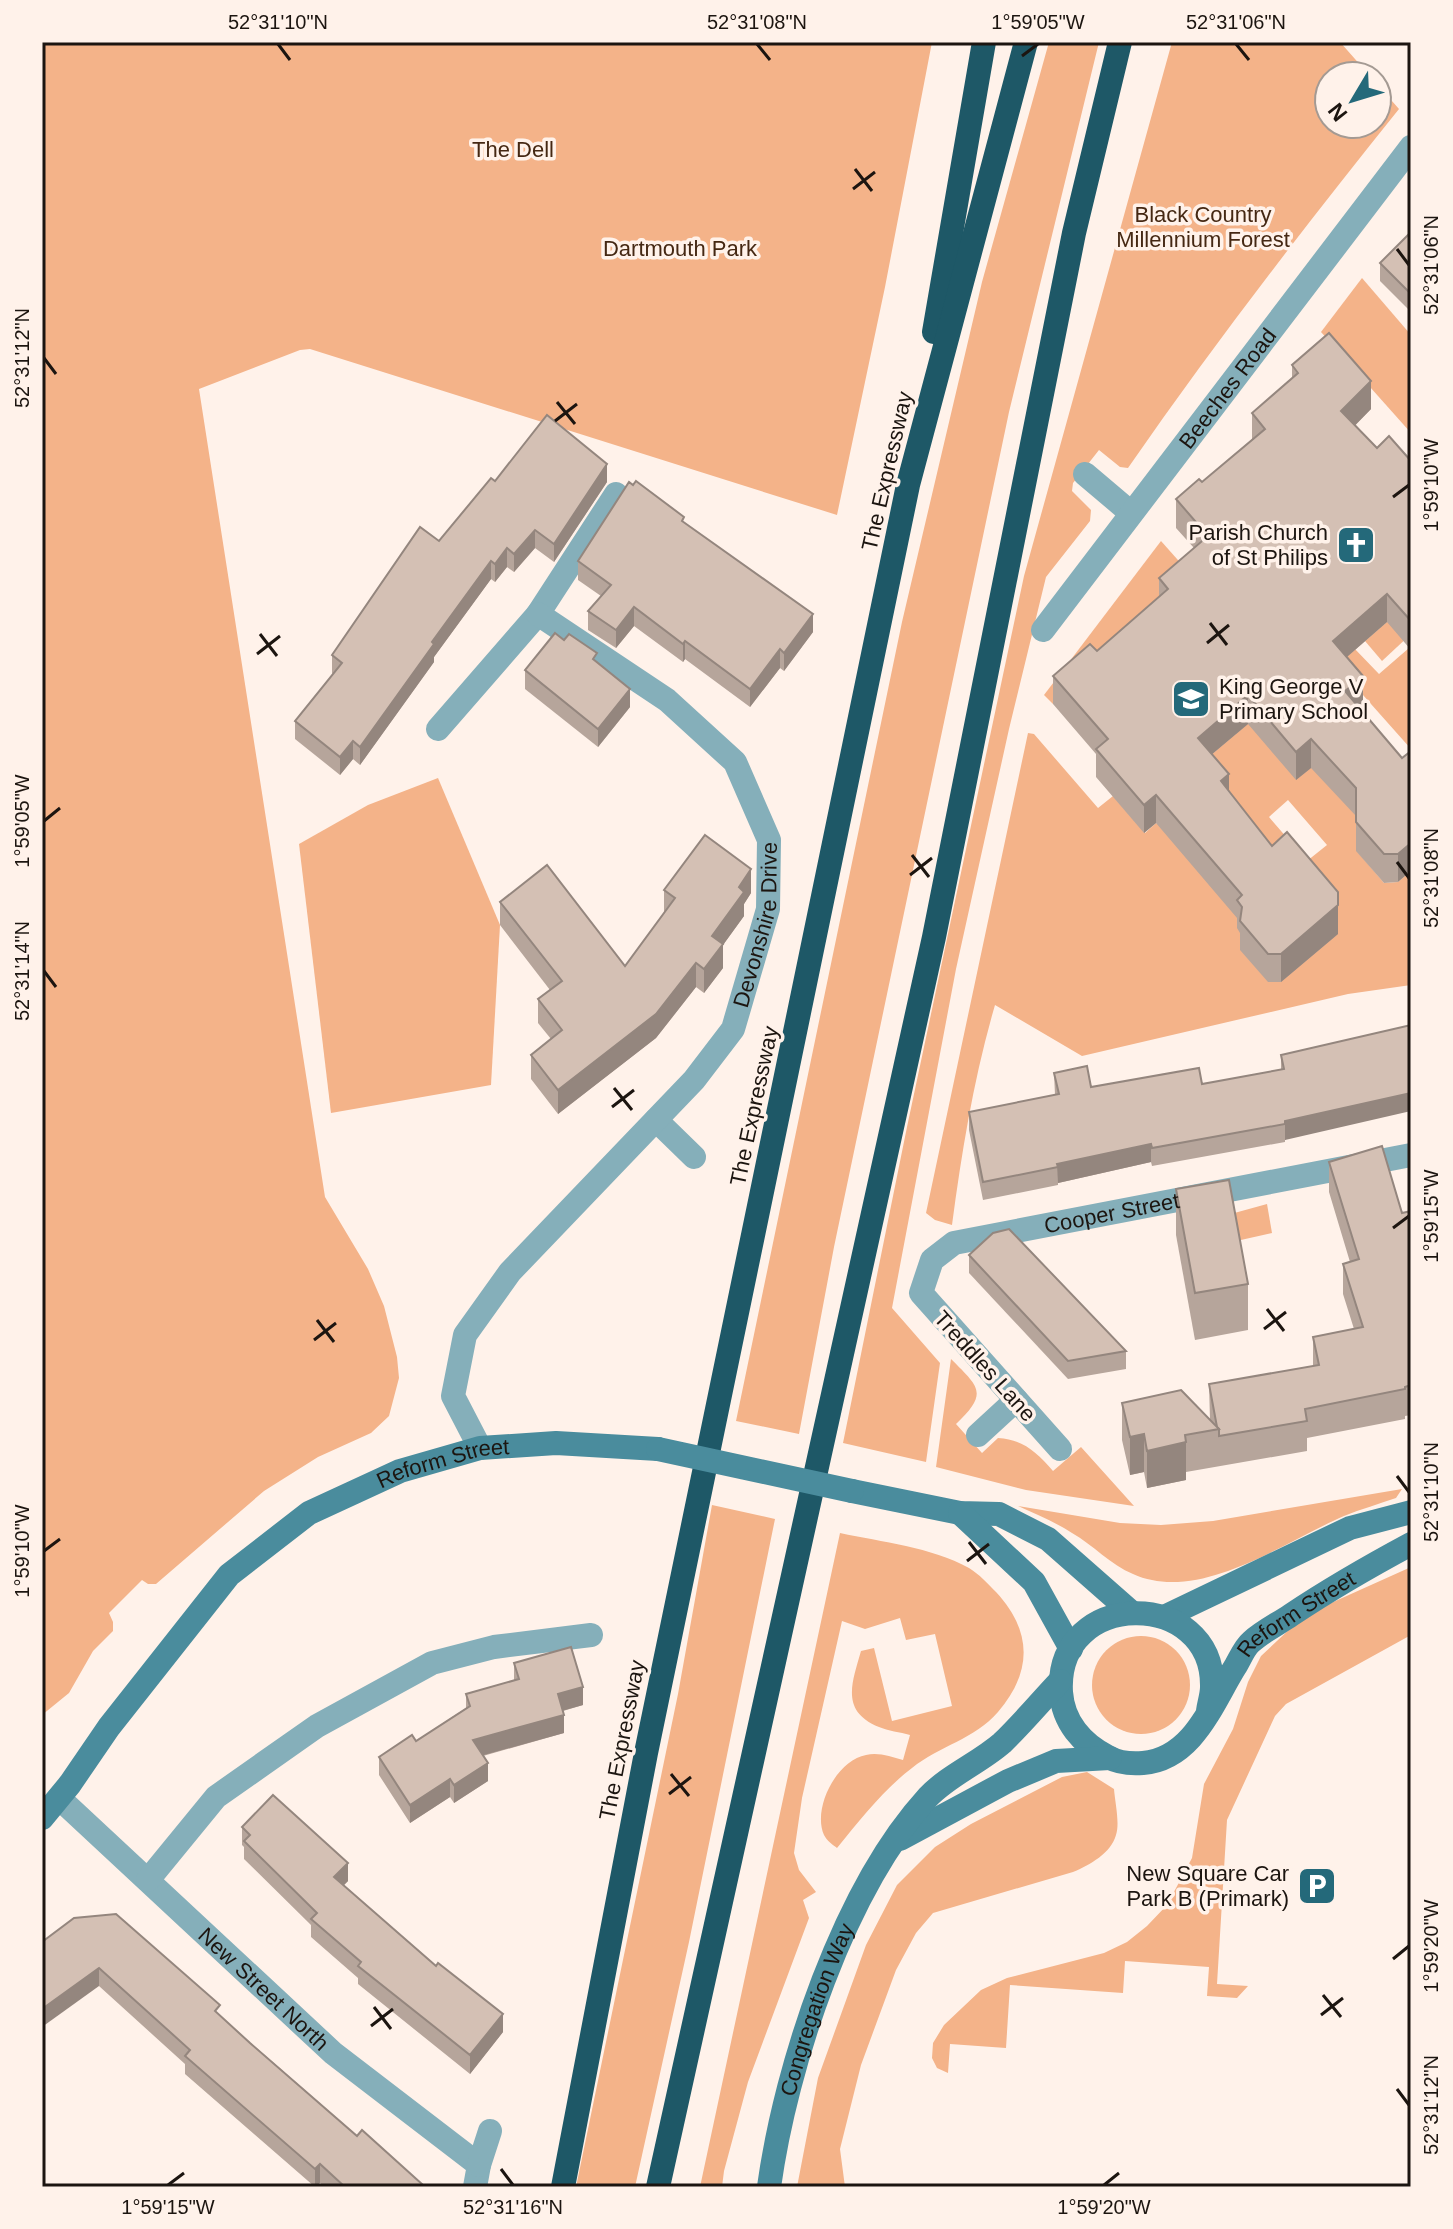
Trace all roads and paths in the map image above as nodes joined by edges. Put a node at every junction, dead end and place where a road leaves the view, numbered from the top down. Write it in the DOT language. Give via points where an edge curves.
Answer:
graph roads {
  1 [pos="984,42"];
  2 [pos="1026,42"];
  3 [pos="1120,42"];
  4 [pos="1135,42"];
  5 [pos="1411,147"];
  6 [pos="1074,233"];
  7 [pos="1085,474"];
  8 [pos="908,485"];
  9 [pos="616,494"];
  10 [pos="1131,513"];
  11 [pos="538,614"];
  12 [pos="1043,630"];
  13 [pos="438,729"];
  14 [pos="656,1120"];
  15 [pos="1411,1155"];
  16 [pos="694,1157"];
  17 [pos="954,1243"];
  18 [pos="1016,1400"];
  19 [pos="978,1435"];
  20 [pos="480,1448"];
  21 [pos="1060,1449"];
  22 [pos="1411,1512"];
  23 [pos="960,1513"];
  24 [pos="1411,1544"];
  25 [pos="1131,1612"];
  26 [pos="1164,1617"];
  27 [pos="591,1635"];
  28 [pos="1071,1649"];
  29 [pos="1060,1681"];
  30 [pos="1208,1711"];
  31 [pos="1110,1758"];
  32 [pos="59,1798"];
  33 [pos="42,1818"];
  34 [pos="891,1844"];
  35 [pos="148,1880"];
  36 [pos="490,2131"];
  37 [pos="477,2176"];
  38 [pos="563,2187"];
  39 [pos="658,2187"];
  40 [pos="769,2187"];
  1 -- 8 [label="highway"];
  2 -- 8 [label="highway, The Expressway"];
  3 -- 6 [label="highway"];
  4 -- 6 [label="highway"];
  5 -- 10 [label="street, Beeches Road"];
  6 -- 39 [label="highway" via="934,937"];
  7 -- 10 [label="street"];
  8 -- 38 [label="highway, The Expressway" via="646,1753"];
  9 -- 11 [label="street"];
  10 -- 12 [label="street, Beeches Road"];
  11 -- 13 [label="street"];
  11 -- 14 [label="street, Devonshire Drive" via="667,700 735,762 769,840 768,909 733,1029"];
  14 -- 16 [label="street"];
  14 -- 20 [label="street, Devonshire Drive" via="510,1272 465,1335 453,1396"];
  15 -- 17 [label="street, Cooper Street"];
  17 -- 18 [label="street, Treddles Lane" via="932,1260 921,1293"];
  18 -- 19 [label="street"];
  18 -- 21 [label="street, Treddles Lane"];
  20 -- 23 [label="street, Reform Street, bridge" via="556,1443 658,1449"];
  20 -- 32 [label="street, Reform Street" via="400,1471 309,1513 229,1575"];
  22 -- 26 [label="street, Reform Street" via="1350,1528"];
  23 -- 25 [label="street, Reform Street" via="999,1514 1048,1539"];
  23 -- 28 [label="street" via="1034,1582"];
  24 -- 30 [label="street, Reform Street" via="1345,1579 1249,1643"];
  25 -- 26 [label="street"];
  25 -- 28 [label="street" via="1095,1623"];
  26 -- 30 [label="street" via="1185,1629 1209,1666"];
  27 -- 35 [label="street" via="494,1647 432,1663 317,1726 216,1797"];
  28 -- 29 [label="street"];
  29 -- 31 [label="street" via="1069,1722 1085,1743"];
  29 -- 34 [label="street, Congregation Way" via="1001,1743 930,1795"];
  30 -- 31 [label="street, Reform Street" via="1200,1729 1170,1756 1139,1763"];
  31 -- 34 [label="street" via="1056,1761"];
  32 -- 33 [label="street, Reform Street"];
  32 -- 35 [label="street, New Street North"];
  34 -- 40 [label="street, Congregation Way" via="856,1905 799,2050"];
  35 -- 37 [label="street, New Street North" via="333,2053"];
  36 -- 37 [label="street, New Street North"];
}
